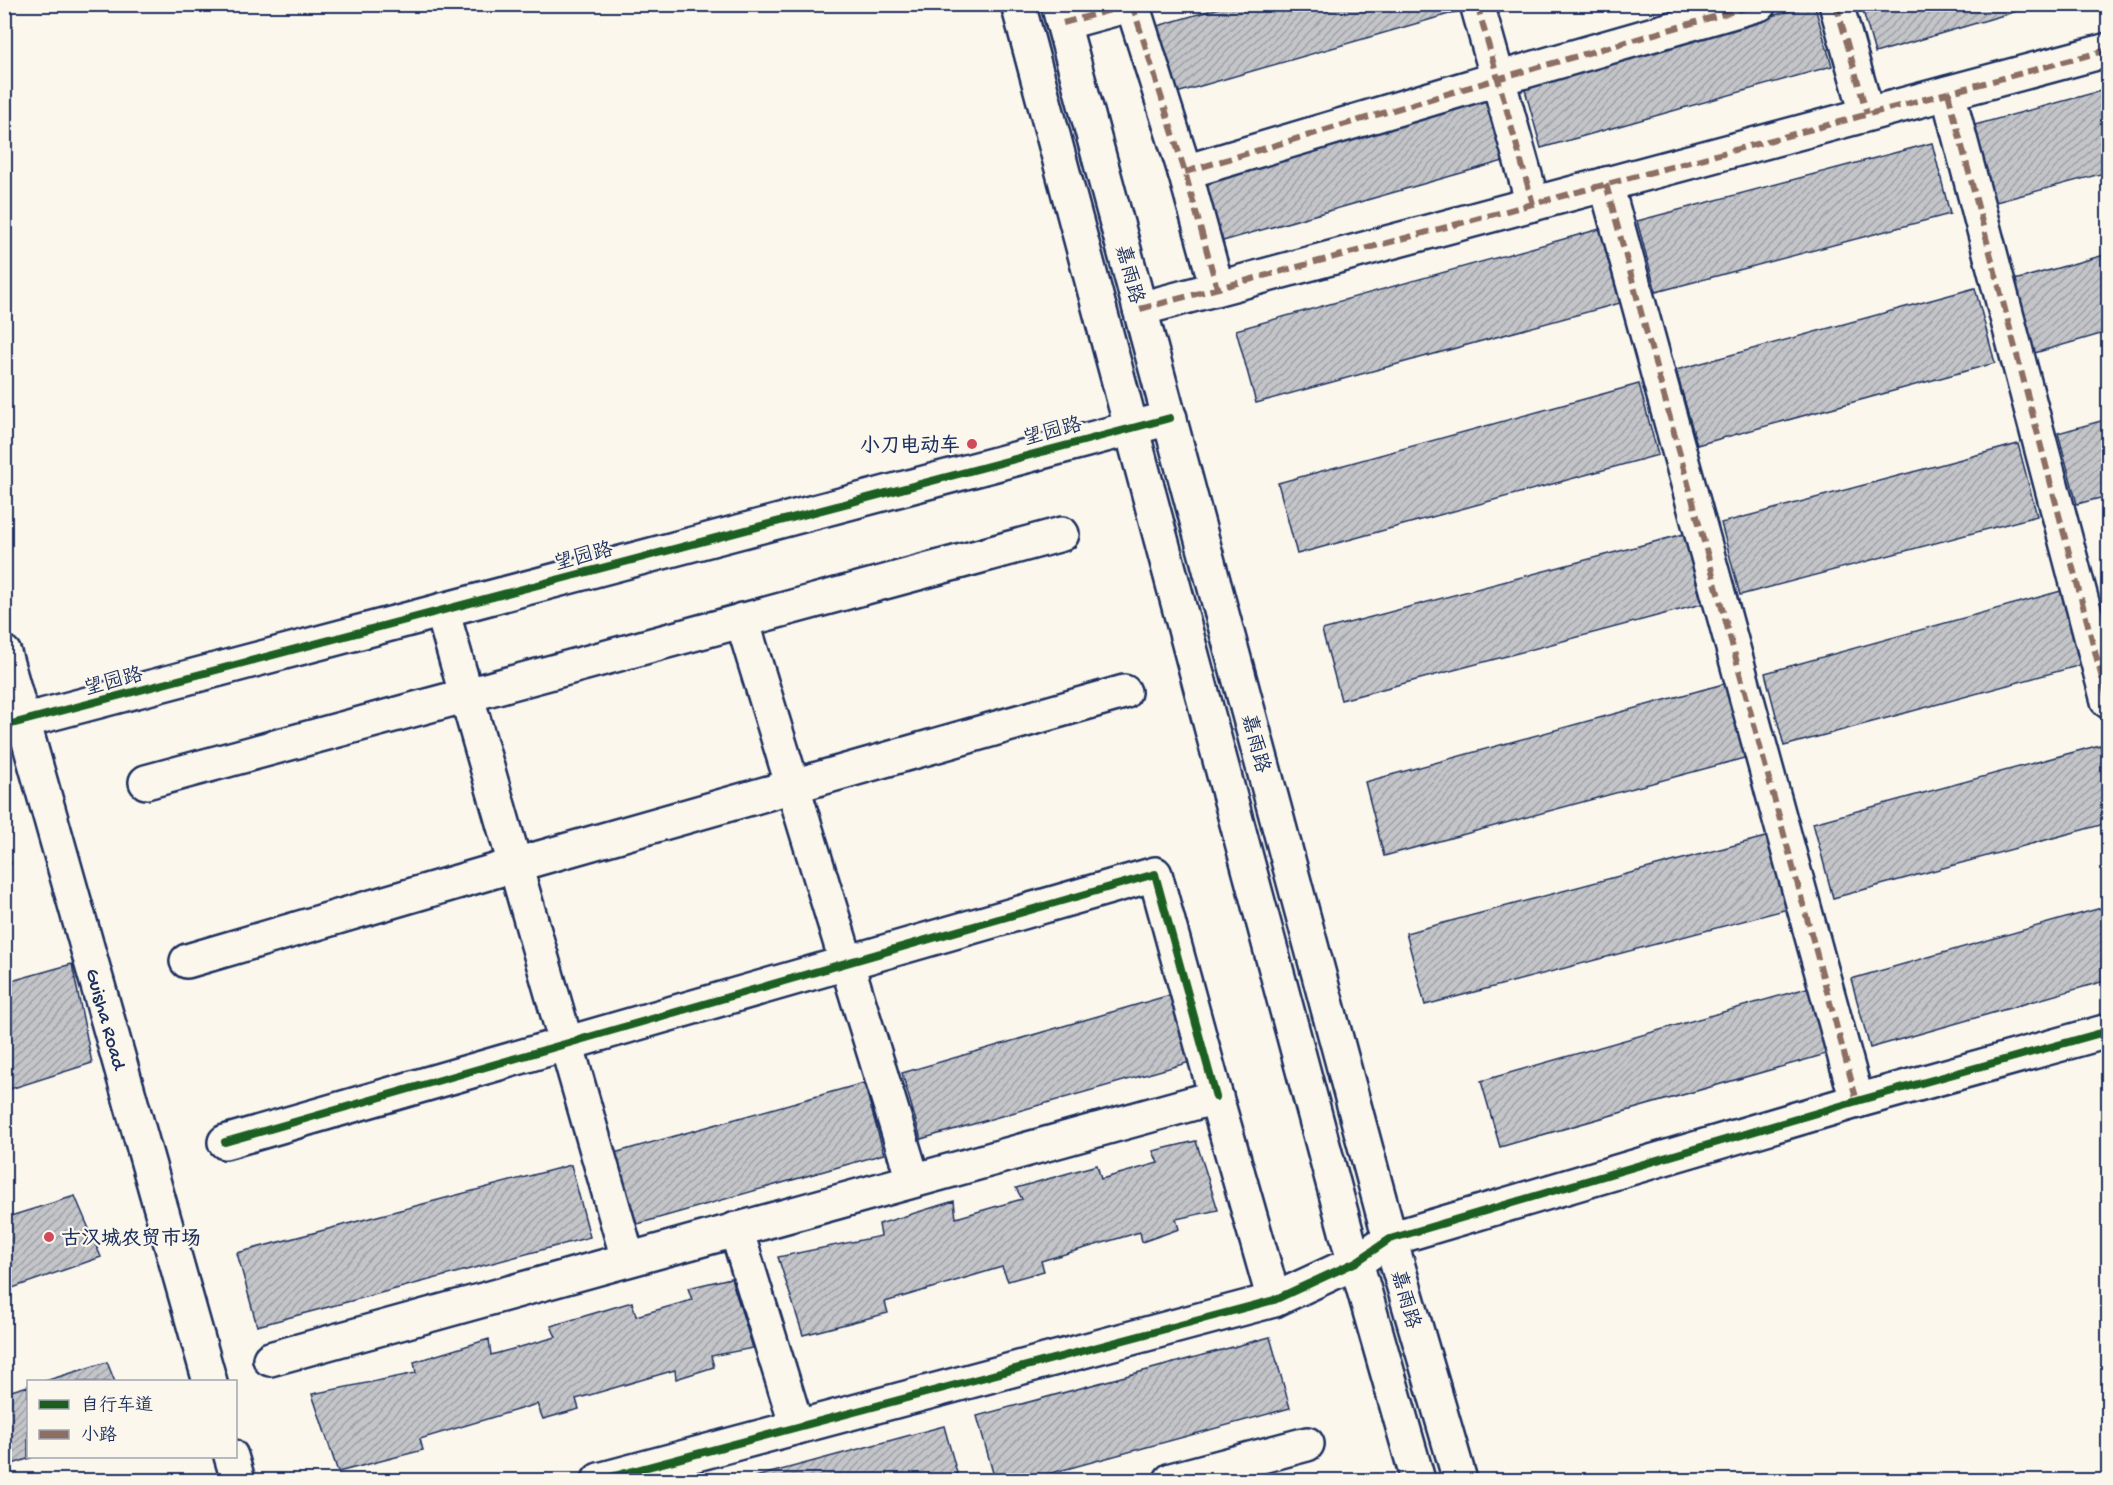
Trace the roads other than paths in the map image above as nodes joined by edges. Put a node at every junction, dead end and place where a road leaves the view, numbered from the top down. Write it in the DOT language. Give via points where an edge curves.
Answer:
graph roads {
  1 [pos="1018,4"];
  2 [pos="1476,4"];
  3 [pos="1759,4"];
  4 [pos="1836,4"];
  5 [pos="1132,5"];
  6 [pos="1061,14"];
  7 [pos="2109,50"];
  8 [pos="1497,79"];
  9 [pos="1948,93"];
  10 [pos="1867,114"];
  11 [pos="1185,172"];
  12 [pos="1606,184"];
  13 [pos="1533,204"];
  14 [pos="1217,288"];
  15 [pos="1140,309"];
  16 [pos="1170,417"];
  17 [pos="1131,427"];
  18 [pos="1062,534"];
  19 [pos="442,610"];
  20 [pos="742,620"];
  21 [pos="4,653"];
  22 [pos="1124,692"];
  23 [pos="466,694"];
  24 [pos="2109,701"];
  25 [pos="14,724"];
  26 [pos="146,782"];
  27 [pos="793,785"];
  28 [pos="515,865"];
  29 [pos="187,961"];
  30 [pos="847,963"];
  31 [pos="2109,1031"];
  32 [pos="566,1044"];
  33 [pos="1216,1097"];
  34 [pos="1857,1101"];
  35 [pos="225,1142"];
  36 [pos="913,1180"];
  37 [pos="736,1229"];
  38 [pos="1390,1239"];
  39 [pos="628,1259"];
  40 [pos="1356,1262"];
  41 [pos="1274,1300"];
  42 [pos="270,1359"];
  43 [pos="209,1380"];
  44 [pos="797,1427"];
  45 [pos="1307,1444"];
  46 [pos="232,1458"];
  47 [pos="238,1480"];
  48 [pos="598,1480"];
  49 [pos="1171,1480"];
  50 [pos="1418,1480"];
  51 [pos="1460,1480"];
  1 -- 17 [label="street, 嘉雨路"];
  2 -- 8 [label="street"];
  3 -- 8 [label="street"];
  4 -- 10 [label="street"];
  5 -- 6 [label="street"];
  5 -- 11 [label="street"];
  6 -- 15 [label="street, 嘉雨路"];
  7 -- 9 [label="street"];
  8 -- 11 [label="street"];
  8 -- 13 [label="street"];
  9 -- 10 [label="street"];
  9 -- 24 [label="street"];
  10 -- 12 [label="street"];
  11 -- 14 [label="street"];
  12 -- 13 [label="street"];
  12 -- 34 [label="street"];
  13 -- 14 [label="street"];
  14 -- 15 [label="street"];
  15 -- 16 [label="street, 嘉雨路"];
  16 -- 17 [label="street, 望园路"];
  16 -- 38 [label="street, 嘉雨路"];
  17 -- 19 [label="street, 望园路"];
  17 -- 40 [label="street, 嘉雨路"];
  18 -- 20 [label="street"];
  19 -- 23 [label="street"];
  19 -- 25 [label="street, 望园路"];
  20 -- 23 [label="street"];
  20 -- 27 [label="street"];
  21 -- 25 [label="street, Guisha Road"];
  22 -- 27 [label="street"];
  23 -- 26 [label="street"];
  23 -- 28 [label="street"];
  25 -- 43 [label="street, Guisha Road"];
  27 -- 28 [label="street"];
  27 -- 30 [label="street"];
  28 -- 29 [label="street"];
  28 -- 32 [label="street"];
  30 -- 32 [label="street"];
  30 -- 33 [label="street" via="1155,874"];
  30 -- 36 [label="street"];
  31 -- 34 [label="street"];
  32 -- 35 [label="street"];
  32 -- 39 [label="street"];
  33 -- 36 [label="street"];
  33 -- 41 [label="street"];
  34 -- 38 [label="street"];
  36 -- 37 [label="street"];
  37 -- 39 [label="street"];
  37 -- 44 [label="street"];
  38 -- 40 [label="street"];
  38 -- 51 [label="street, 嘉雨路"];
  39 -- 42 [label="street"];
  40 -- 41 [label="street"];
  40 -- 50 [label="street, 嘉雨路"];
  41 -- 44 [label="street"];
  44 -- 48 [label="street"];
  45 -- 49 [label="street"];
  46 -- 47 [label="street"];
}
